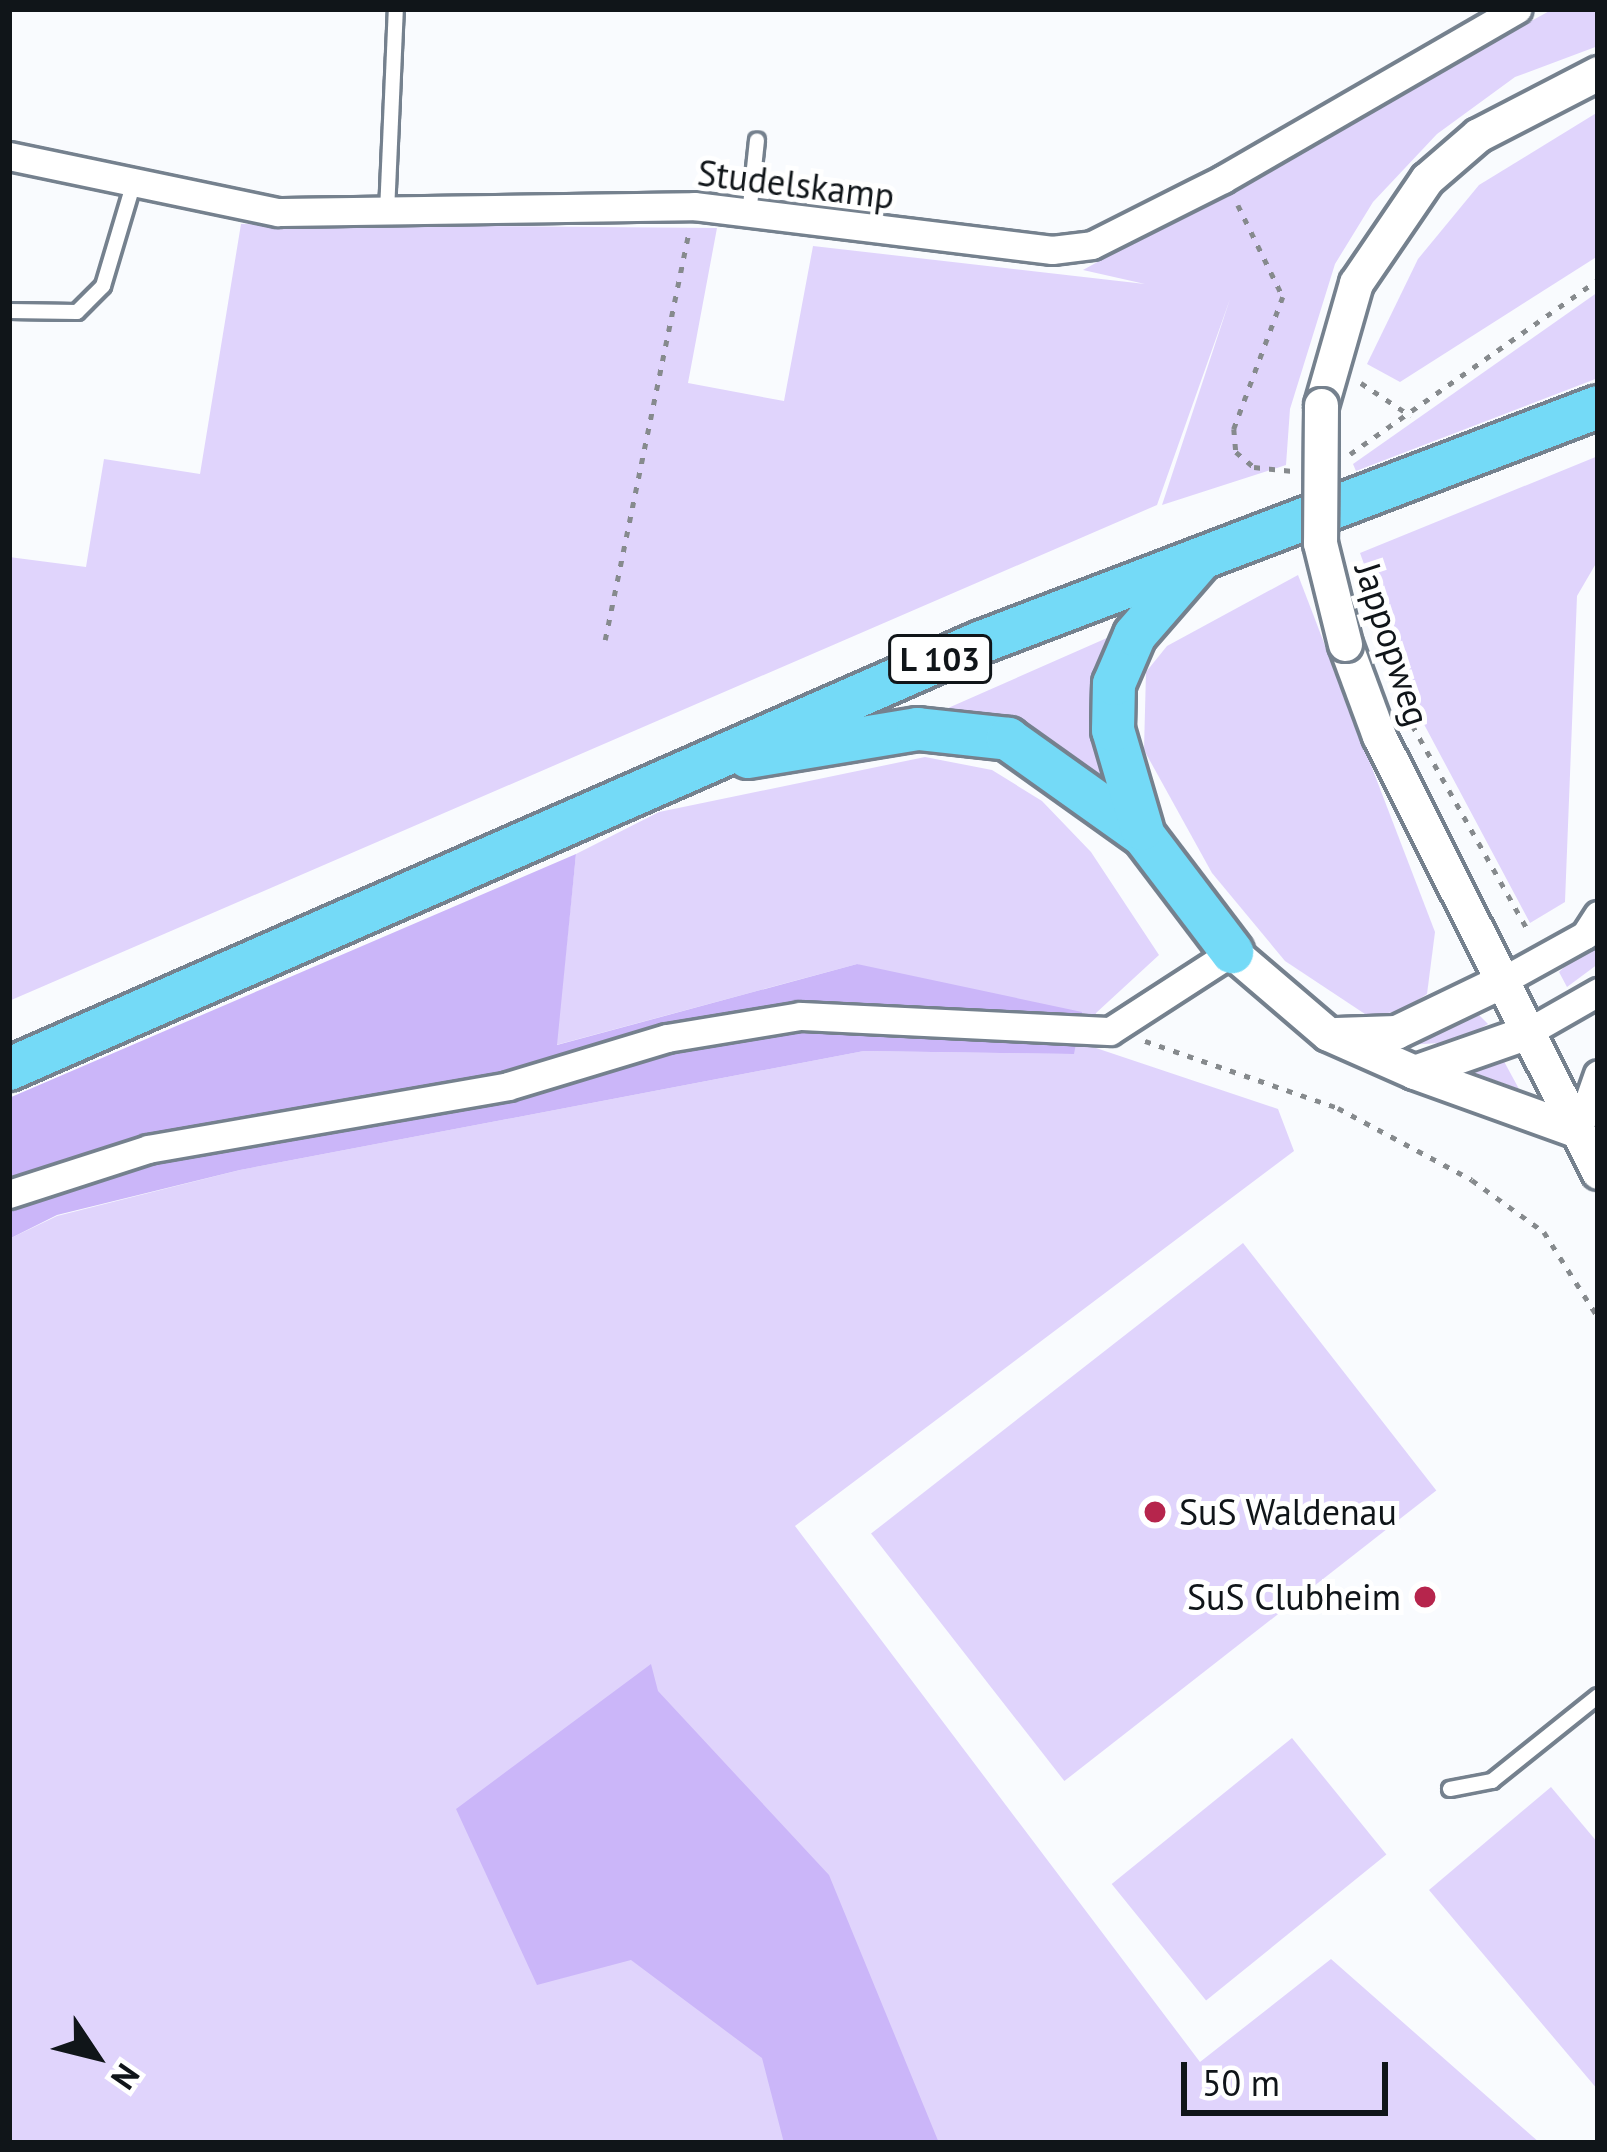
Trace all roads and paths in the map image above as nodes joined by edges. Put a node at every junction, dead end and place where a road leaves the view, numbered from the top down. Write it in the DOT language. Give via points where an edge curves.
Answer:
graph roads {
  1 [pos="395,9"];
  2 [pos="1517,9"];
  3 [pos="1598,73"];
  4 [pos="758,140"];
  5 [pos="9,156"];
  6 [pos="134,182"];
  7 [pos="694,206"];
  8 [pos="387,212"];
  9 [pos="749,215"];
  10 [pos="9,311"];
  11 [pos="1354,364"];
  12 [pos="1350,380"];
  13 [pos="1334,398"];
  14 [pos="1598,406"];
  15 [pos="1411,416"];
  16 [pos="1206,553"];
  17 [pos="605,640"];
  18 [pos="1402,707"];
  19 [pos="676,770"];
  20 [pos="1144,836"];
  21 [pos="1598,915"];
  22 [pos="1232,952"];
  23 [pos="1545,961"];
  24 [pos="1502,981"];
  25 [pos="1598,992"];
  26 [pos="1110,1031"];
  27 [pos="1528,1032"];
  28 [pos="1328,1034"];
  29 [pos="9,1069"];
  30 [pos="1414,1072"];
  31 [pos="1598,1074"];
  32 [pos="1578,1131"];
  33 [pos="1598,1172"];
  34 [pos="9,1194"];
  35 [pos="1598,1317"];
  36 [pos="1598,1696"];
  37 [pos="1450,1789"];
  1 -- 8 [label="lane"];
  2 -- 9 [label="street, Studelskamp" via="1092,245"];
  3 -- 13 [label="street, Jappopweg" via="1478,135 1427,179 1356,283"];
  4 -- 9 [label="lane"];
  5 -- 6 [label="street, Studelskamp"];
  6 -- 8 [label="street, Studelskamp" via="278,212"];
  6 -- 10 [label="lane" via="103,286 77,312"];
  7 -- 8 [label="street, Studelskamp"];
  7 -- 9 [label="street, Studelskamp"];
  7 -- 17 [label="path"];
  11 -- 12 [label="path"];
  12 -- 13 [label="path"];
  12 -- 15 [label="path" via="1390,392 1384,405"];
  13 -- 24 [label="street, Jappopweg, bridge" via="1320,543 1345,644"];
  14 -- 16 [label="main road, L 103"];
  16 -- 19 [label="main road, L 103"];
  16 -- 20 [label="main road" via="1135,635 1114,683 1113,730"];
  18 -- 23 [label="path"];
  19 -- 20 [label="main road" via="918,729 967,731 1055,763"];
  19 -- 29 [label="main road, L 103"];
  20 -- 22 [label="main road"];
  21 -- 23 [label="street"];
  22 -- 26 [label="street"];
  22 -- 28 [label="street"];
  23 -- 24 [label="street"];
  24 -- 27 [label="street, Jappopweg"];
  24 -- 28 [label="street" via="1396,1032"];
  25 -- 27 [label="street"];
  26 -- 34 [label="street" via="800,1016 667,1038 508,1086 148,1149"];
  26 -- 35 [label="path" via="1338,1108 1472,1180 1544,1232"];
  27 -- 30 [label="street"];
  27 -- 32 [label="street, Jappopweg"];
  28 -- 30 [label="street"];
  30 -- 32 [label="street"];
  31 -- 32 [label="street"];
  32 -- 33 [label="street, Jappopweg"];
  36 -- 37 [label="lane" via="1492,1781"];
}
